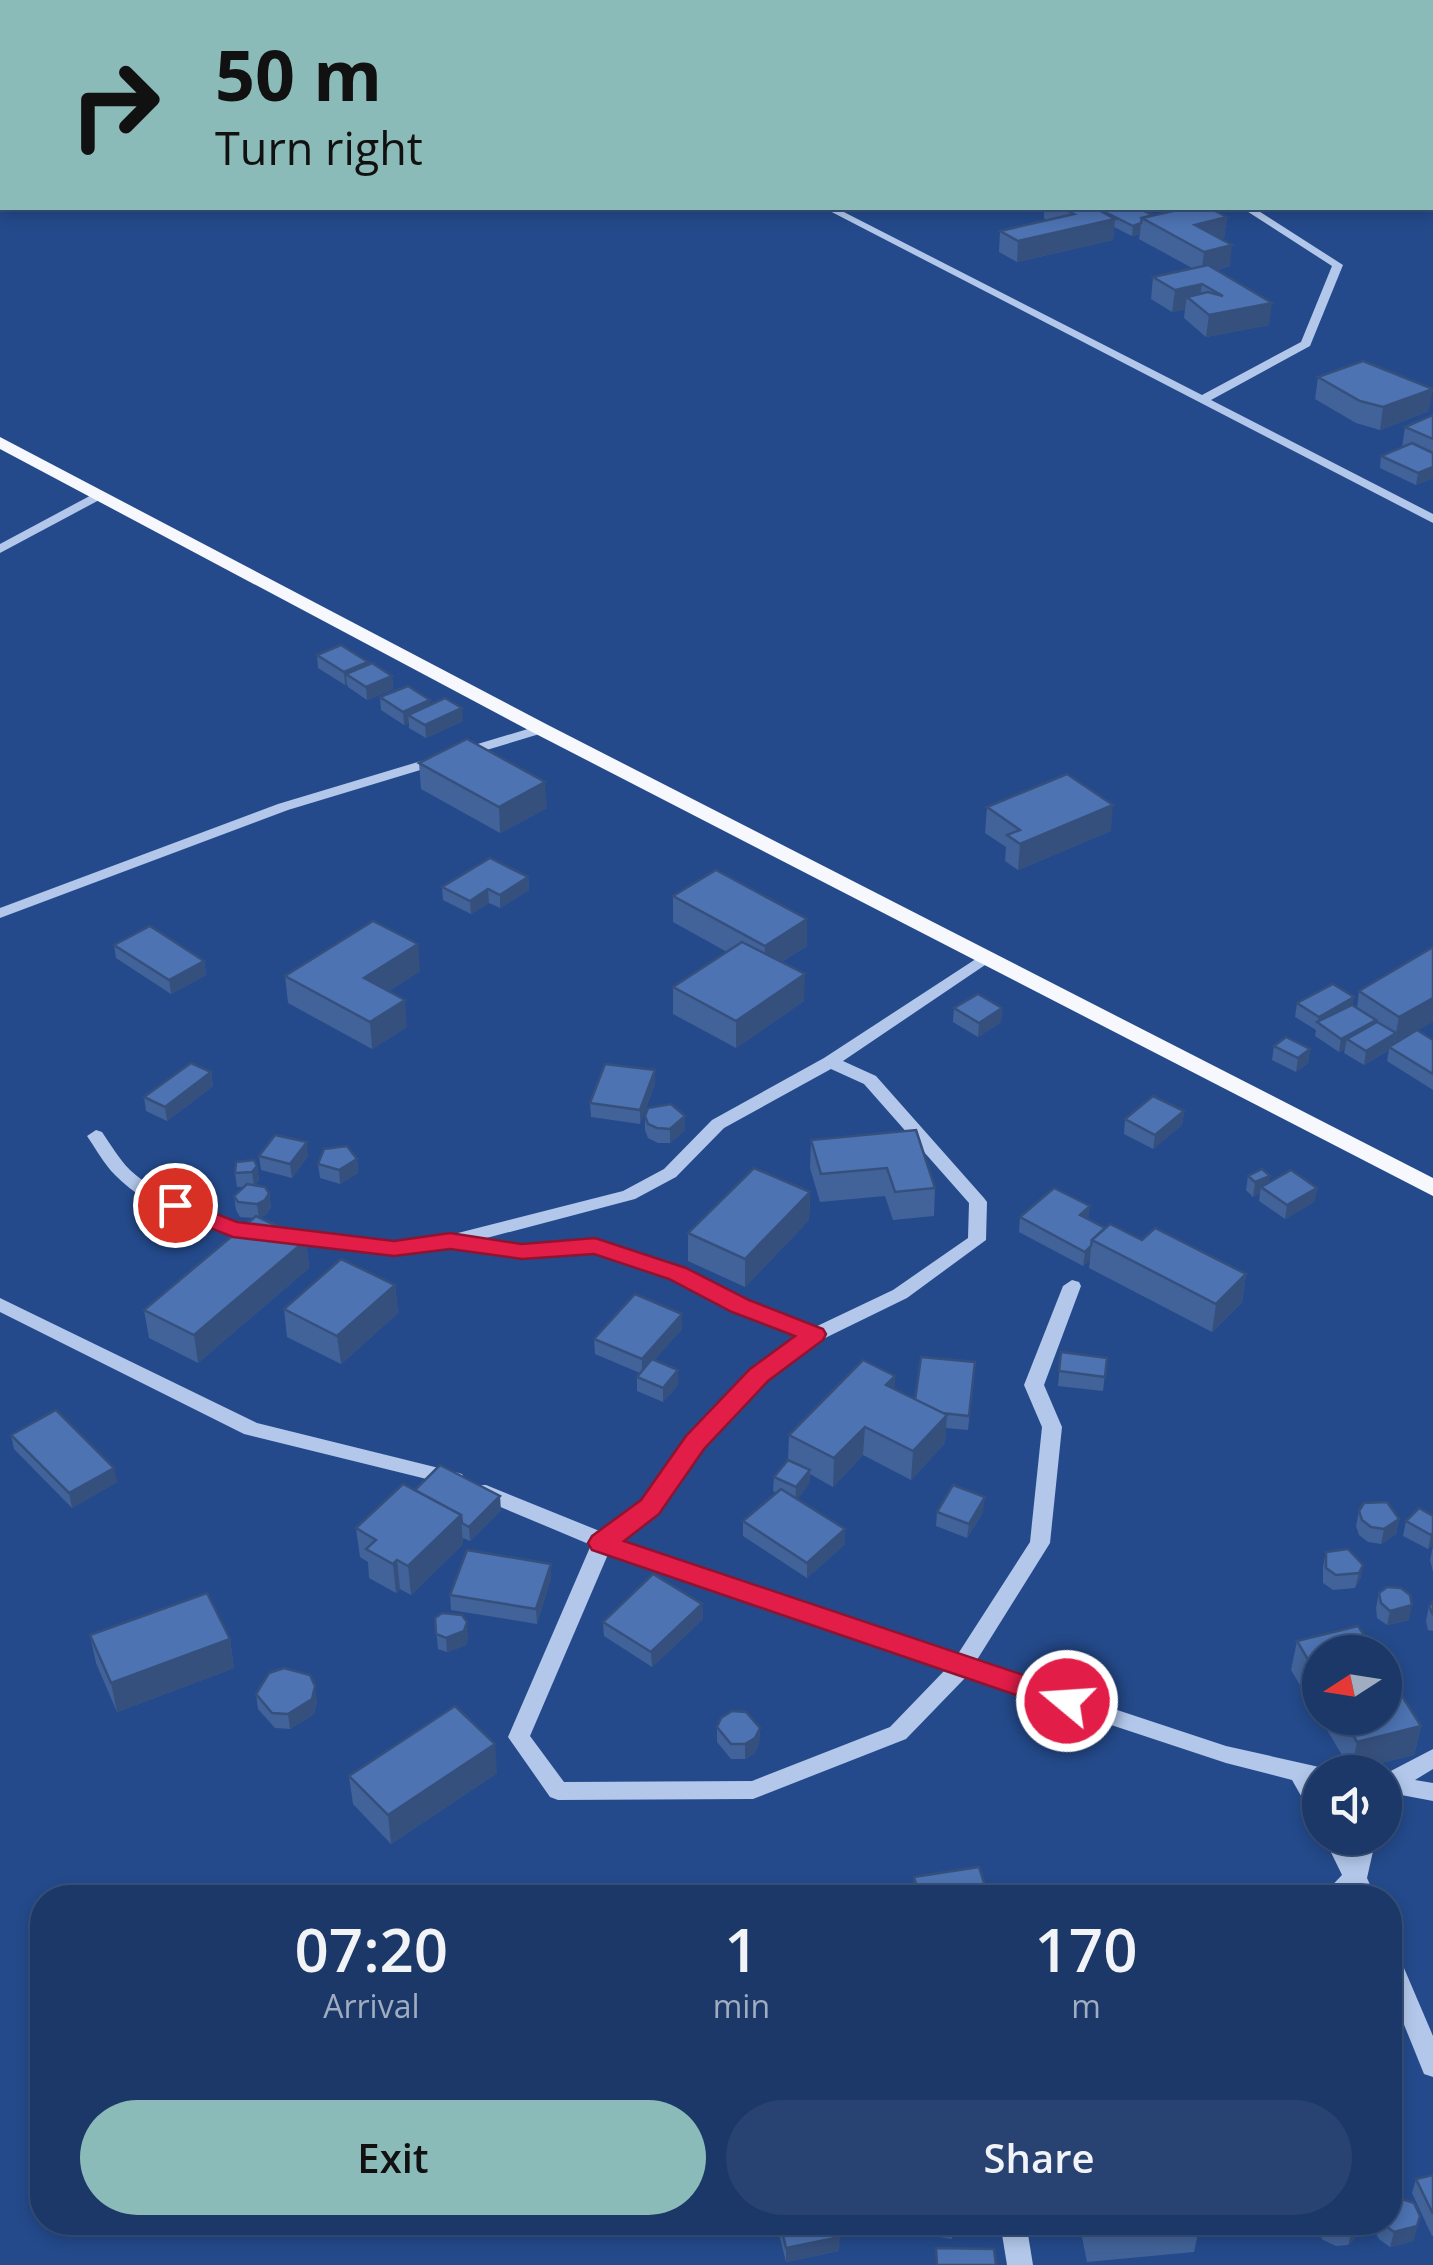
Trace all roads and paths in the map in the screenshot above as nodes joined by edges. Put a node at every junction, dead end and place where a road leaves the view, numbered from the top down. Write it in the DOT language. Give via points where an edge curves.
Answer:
graph roads {
  1 [pos="832,210"];
  2 [pos="1249,210"];
  3 [pos="1202,400"];
  4 [pos="0,442"];
  5 [pos="99,495"];
  6 [pos="1433,519"];
  7 [pos="0,549"];
  8 [pos="541,729"];
  9 [pos="0,913"];
  10 [pos="986,958"];
  11 [pos="830,1062"];
  12 [pos="96,1136"];
  13 [pos="1433,1188"];
  14 [pos="450,1241"];
  15 [pos="1072,1286"];
  16 [pos="0,1304"];
  17 [pos="814,1334"];
  18 [pos="602,1543"];
  19 [pos="961,1668"];
  20 [pos="1433,1758"];
  21 [pos="1302,1772"];
  22 [pos="1402,1777"];
  23 [pos="1402,1788"];
  24 [pos="1433,1792"];
  25 [pos="1345,1855"];
  26 [pos="1364,1855"];
  27 [pos="1360,1885"];
  28 [pos="1361,1885"];
  29 [pos="1402,1990"];
  30 [pos="1433,2066"];
  31 [pos="1015,2235"];
  32 [pos="1020,2265"];
  1 -- 3 [label="street"];
  2 -- 3 [label="street" via="1338,265 1306,344"];
  3 -- 6 [label="street"];
  4 -- 5 [label="main road"];
  5 -- 7 [label="street"];
  5 -- 8 [label="main road"];
  8 -- 9 [label="street" via="283,806"];
  8 -- 10 [label="main road"];
  10 -- 11 [label="street"];
  10 -- 13 [label="main road"];
  11 -- 14 [label="street" via="718,1124 670,1174 629,1195"];
  11 -- 17 [label="street" via="870,1080 978,1202 977,1240 900,1294"];
  12 -- 14 [label="street" via="125,1175 233,1229 394,1248"];
  14 -- 17 [label="street" via="522,1252 595,1246 677,1273"];
  15 -- 19 [label="street" via="1034,1384 1052,1427 1040,1542"];
  16 -- 18 [label="street" via="251,1429 440,1473"];
  17 -- 18 [label="street" via="759,1375 695,1442 650,1507"];
  18 -- 19 [label="street"];
  18 -- 19 [label="street" via="519,1737 558,1791 753,1790 898,1733"];
  19 -- 21 [label="street"];
  20 -- 22 [label="street"];
  23 -- 24 [label="street"];
  25 -- 27 [label="street"];
  26 -- 28 [label="street"];
  29 -- 30 [label="street"];
  31 -- 32 [label="street"];
}
